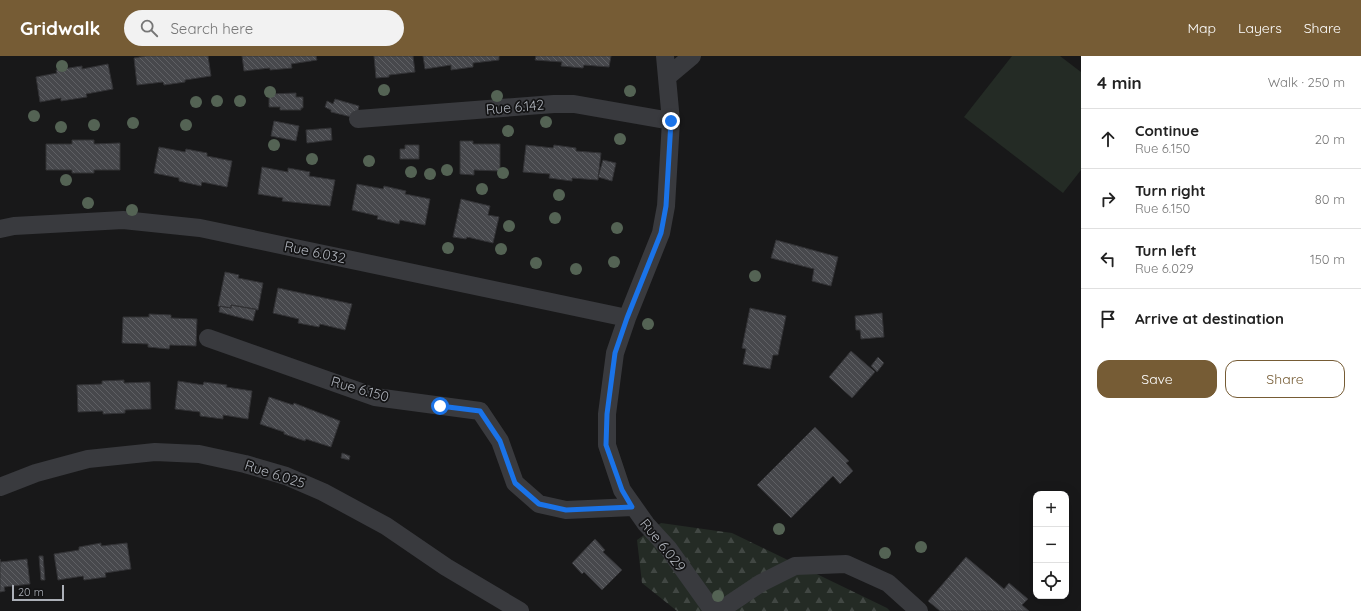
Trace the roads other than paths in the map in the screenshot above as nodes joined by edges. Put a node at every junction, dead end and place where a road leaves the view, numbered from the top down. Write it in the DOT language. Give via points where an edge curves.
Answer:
graph roads {
  1 [pos="665,56"];
  2 [pos="692,56"];
  3 [pos="667,77"];
  4 [pos="358,119"];
  5 [pos="671,121"];
  6 [pos="0,229"];
  7 [pos="627,318"];
  8 [pos="208,338"];
  9 [pos="0,487"];
  10 [pos="632,507"];
  11 [pos="520,611"];
  12 [pos="712,611"];
  13 [pos="719,611"];
  14 [pos="919,611"];
  1 -- 3 [label="street, Rue 6.029"];
  2 -- 3 [label="street"];
  3 -- 5 [label="street, Rue 6.029"];
  4 -- 5 [label="street, Rue 6.142" via="574,104"];
  5 -- 7 [label="street, Rue 6.029" via="666,206 661,233"];
  6 -- 7 [label="street, Rue 6.032" via="123,220 200,228"];
  7 -- 10 [label="street, Rue 6.029" via="615,353 606,445 622,490"];
  8 -- 10 [label="street, Rue 6.150" via="375,397 480,411 500,441 515,483 539,504 566,510"];
  9 -- 11 [label="street, Rue 6.025" via="36,473 88,458 155,452 199,454 245,464 286,476 323,492 386,526 446,567"];
  10 -- 12 [label="street, Rue 6.029" via="668,548"];
  13 -- 14 [label="street" via="761,583 795,566 846,564 888,583"];
}
